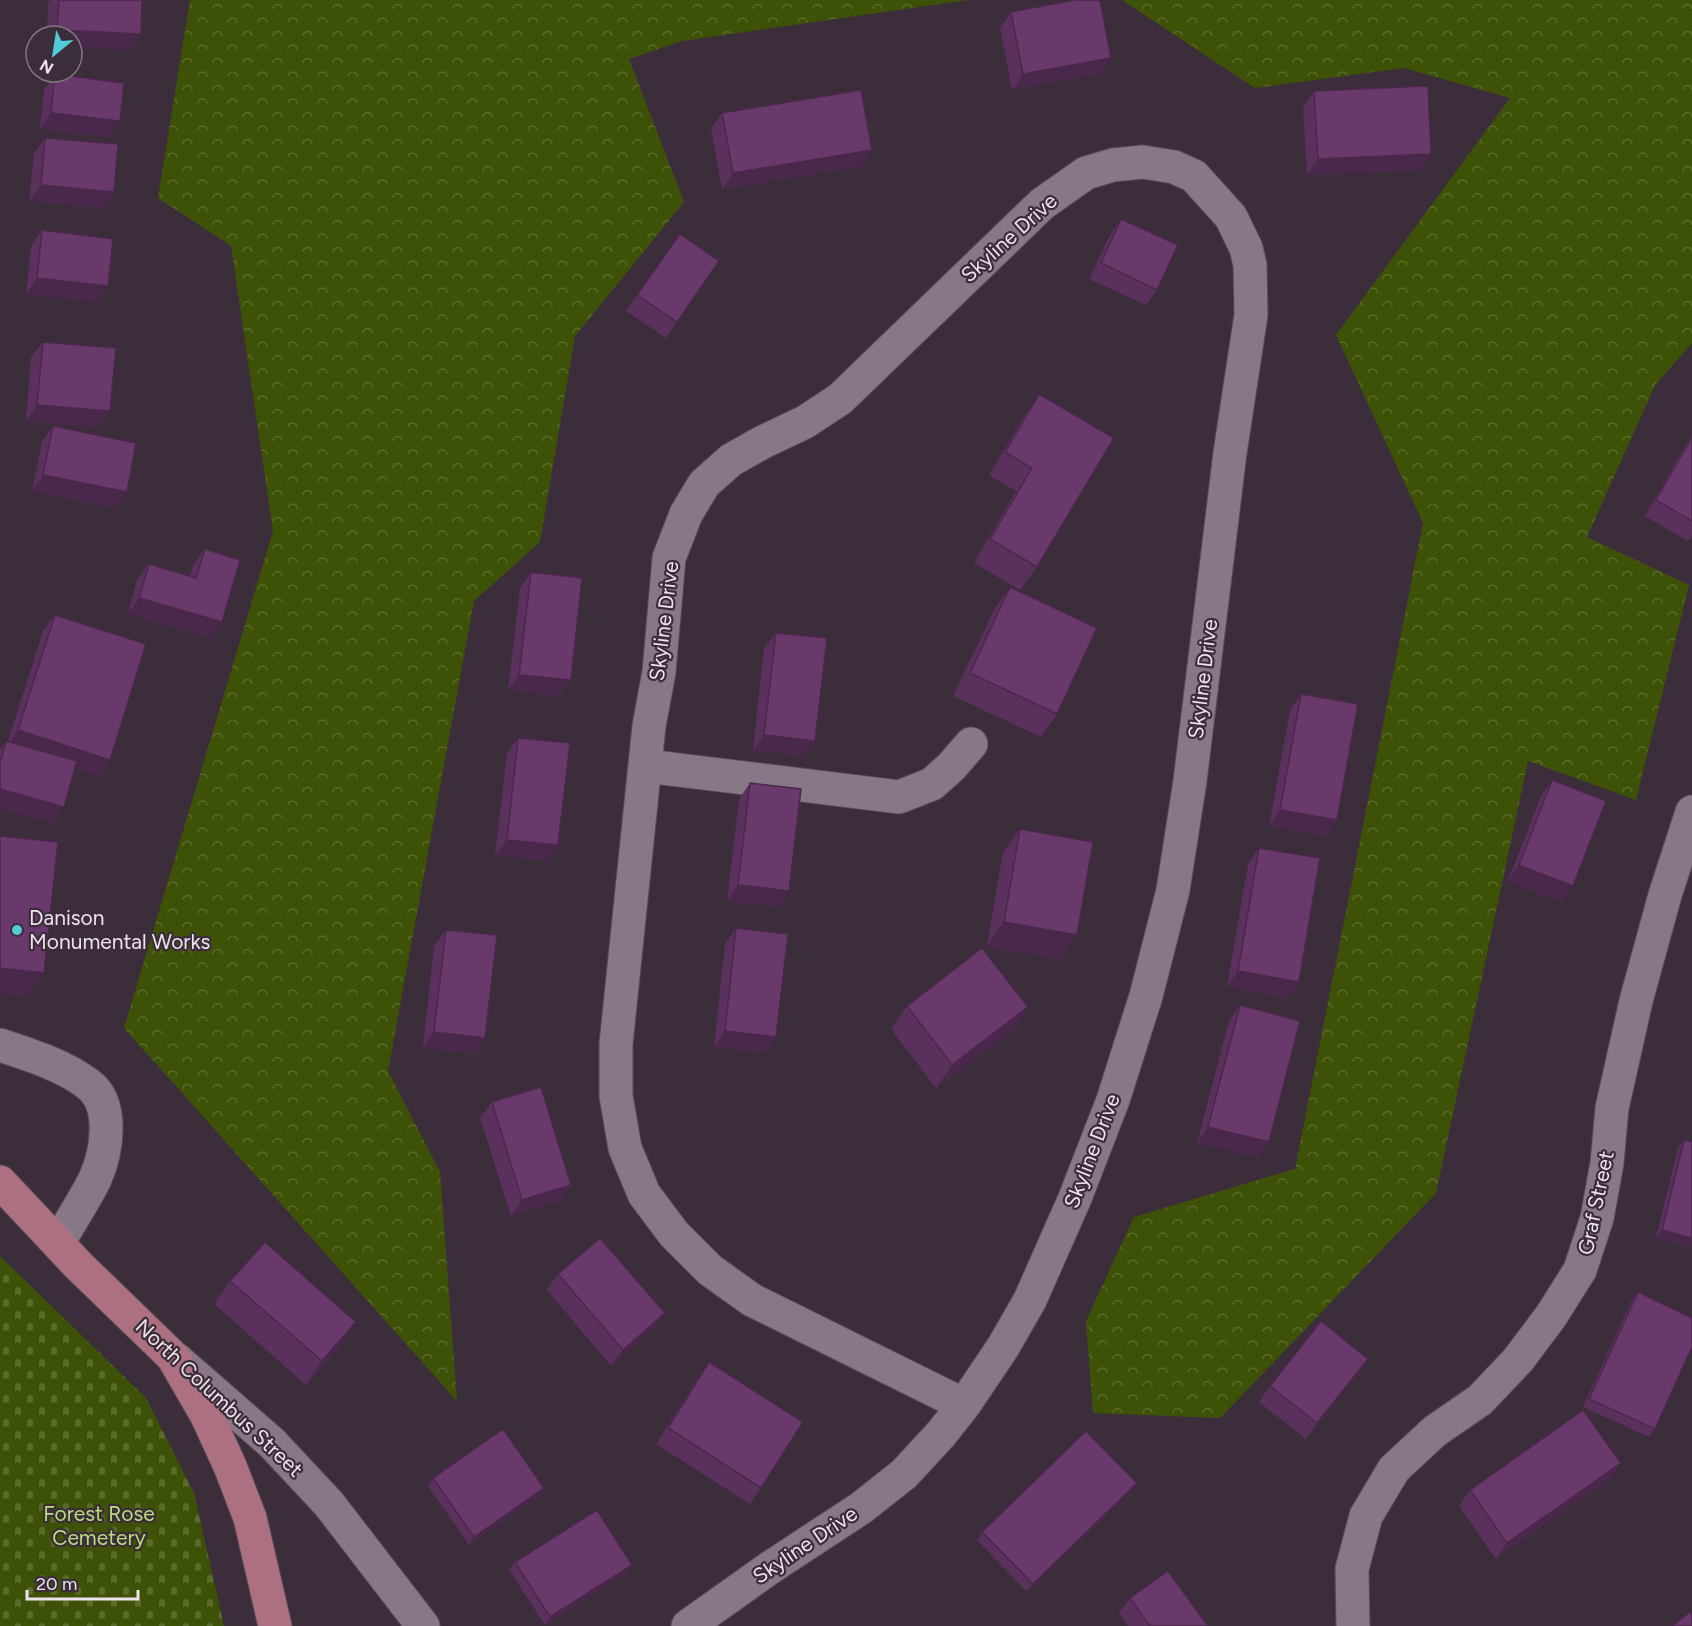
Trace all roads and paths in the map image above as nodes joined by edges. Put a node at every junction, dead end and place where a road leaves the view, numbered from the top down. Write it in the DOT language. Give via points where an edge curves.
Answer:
graph roads {
  1 [pos="971,744"];
  2 [pos="646,766"];
  3 [pos="1692,812"];
  4 [pos="0,1045"];
  5 [pos="0,1182"];
  6 [pos="58,1243"];
  7 [pos="173,1357"];
  8 [pos="964,1405"];
  9 [pos="275,1626"];
  10 [pos="423,1626"];
  11 [pos="688,1626"];
  12 [pos="1353,1626"];
  1 -- 2 [label="street" via="932,784 899,797"];
  2 -- 8 [label="street, Skyline Drive" via="615,1044 616,1096 625,1148 644,1194 674,1234 710,1270 752,1300"];
  2 -- 8 [label="street, Skyline Drive" via="669,558 686,514 704,484 731,460 840,399 1042,204 1086,173 1143,162 1174,167 1194,176 1231,217 1246,248 1251,315 1173,890 1146,996 1113,1100 1075,1198 1030,1300"];
  3 -- 12 [label="street, Graf Street" via="1636,1001 1612,1108 1597,1218 1580,1270 1518,1360 1480,1400 1435,1431 1394,1469 1366,1516 1352,1569"];
  4 -- 6 [label="street" via="59,1067 90,1085 107,1116 95,1178"];
  5 -- 6 [label="main road, North Columbus Street"];
  6 -- 7 [label="main road, North Columbus Street"];
  7 -- 9 [label="main road" via="207,1416 250,1518"];
  7 -- 10 [label="street, North Columbus Street" via="272,1443 329,1504"];
  8 -- 11 [label="street, Skyline Drive" via="904,1474 861,1508"];
}
